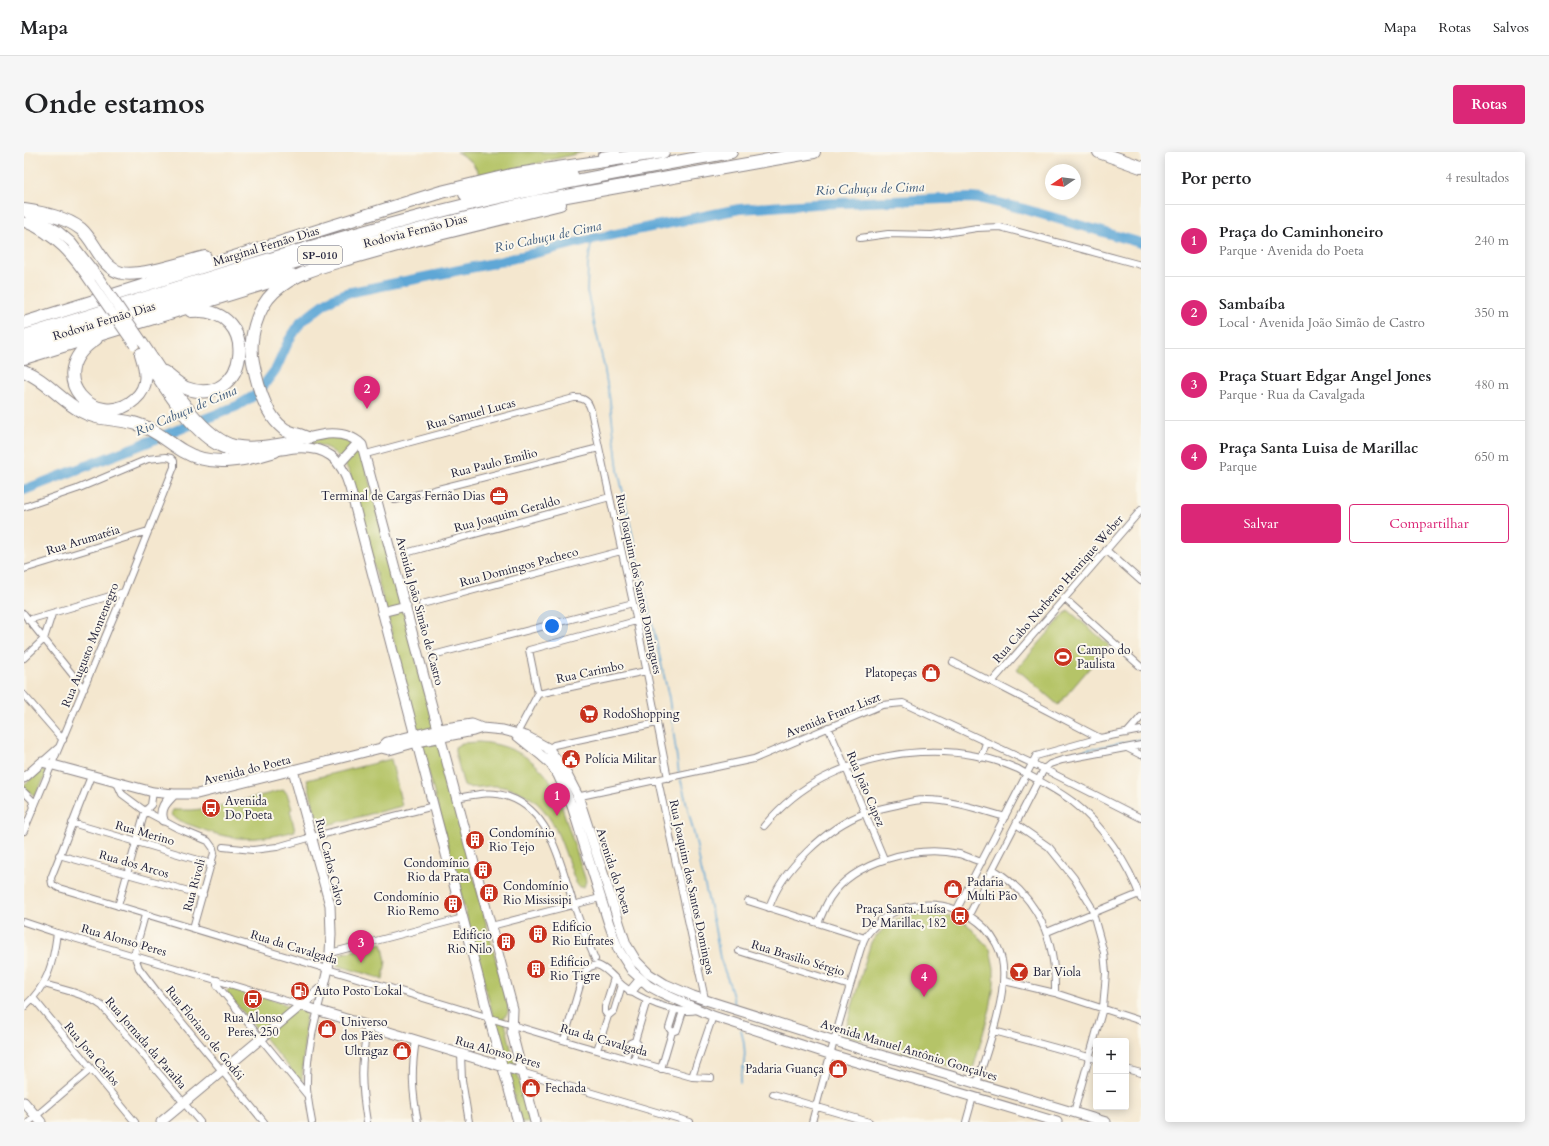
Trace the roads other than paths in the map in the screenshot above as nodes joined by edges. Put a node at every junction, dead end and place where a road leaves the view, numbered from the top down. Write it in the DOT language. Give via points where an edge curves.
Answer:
graph roads {
  1 [pos="617,152"];
  2 [pos="663,152"];
  3 [pos="731,152"];
  4 [pos="814,152"];
  5 [pos="1099,152"];
  6 [pos="1141,167"];
  7 [pos="621,172"];
  8 [pos="511,176"];
  9 [pos="623,186"];
  10 [pos="391,208"];
  11 [pos="24,211"];
  12 [pos="24,222"];
  13 [pos="860,238"];
  14 [pos="246,252"];
  15 [pos="1141,265"];
  16 [pos="308,270"];
  17 [pos="171,312"];
  18 [pos="24,323"];
  19 [pos="106,333"];
  20 [pos="24,336"];
  21 [pos="24,346"];
  22 [pos="139,346"];
  23 [pos="24,358"];
  24 [pos="24,371"];
  25 [pos="164,372"];
  26 [pos="583,398"];
  27 [pos="188,413"];
  28 [pos="202,429"];
  29 [pos="307,438"];
  30 [pos="359,442"];
  31 [pos="599,448"];
  32 [pos="275,452"];
  33 [pos="366,454"];
  34 [pos="340,463"];
  35 [pos="610,497"];
  36 [pos="395,500"];
  37 [pos="24,507"];
  38 [pos="1141,510"];
  39 [pos="148,531"];
  40 [pos="1106,550"];
  41 [pos="621,551"];
  42 [pos="409,552"];
  43 [pos="24,569"];
  44 [pos="1141,581"];
  45 [pos="124,592"];
  46 [pos="1064,598"];
  47 [pos="633,603"];
  48 [pos="422,604"];
  49 [pos="406,606"];
  50 [pos="382,612"];
  51 [pos="52,614"];
  52 [pos="26,617"];
  53 [pos="636,621"];
  54 [pos="44,639"];
  55 [pos="433,655"];
  56 [pos="24,658"];
  57 [pos="953,662"];
  58 [pos="1141,666"];
  59 [pos="646,671"];
  60 [pos="992,682"];
  61 [pos="84,689"];
  62 [pos="24,694"];
  63 [pos="538,694"];
  64 [pos="1141,717"];
  65 [pos="657,723"];
  66 [pos="828,727"];
  67 [pos="1141,730"];
  68 [pos="440,733"];
  69 [pos="1127,733"];
  70 [pos="516,735"];
  71 [pos="416,738"];
  72 [pos="1100,738"];
  73 [pos="62,743"];
  74 [pos="986,743"];
  75 [pos="1141,745"];
  76 [pos="1127,748"];
  77 [pos="545,752"];
  78 [pos="1141,756"];
  79 [pos="981,758"];
  80 [pos="42,762"];
  81 [pos="1031,764"];
  82 [pos="52,765"];
  83 [pos="846,768"];
  84 [pos="1044,769"];
  85 [pos="293,770"];
  86 [pos="1027,774"];
  87 [pos="91,776"];
  88 [pos="669,777"];
  89 [pos="24,778"];
  90 [pos="658,780"];
  91 [pos="1038,781"];
  92 [pos="117,783"];
  93 [pos="24,792"];
  94 [pos="153,792"];
  95 [pos="174,794"];
  96 [pos="573,797"];
  97 [pos="457,798"];
  98 [pos="434,806"];
  99 [pos="34,808"];
  100 [pos="146,811"];
  101 [pos="864,813"];
  102 [pos="1005,817"];
  103 [pos="1141,818"];
  104 [pos="163,820"];
  105 [pos="72,822"];
  106 [pos="1016,824"];
  107 [pos="764,826"];
  108 [pos="24,831"];
  109 [pos="312,837"];
  110 [pos="136,842"];
  111 [pos="223,847"];
  112 [pos="59,855"];
  113 [pos="884,859"];
  114 [pos="982,862"];
  115 [pos="212,864"];
  116 [pos="993,869"];
  117 [pos="127,874"];
  118 [pos="203,895"];
  119 [pos="1140,897"];
  120 [pos="600,898"];
  121 [pos="748,901"];
  122 [pos="574,905"];
  123 [pos="118,906"];
  124 [pos="769,908"];
  125 [pos="956,910"];
  126 [pos="1094,914"];
  127 [pos="145,915"];
  128 [pos="969,915"];
  129 [pos="463,918"];
  130 [pos="24,922"];
  131 [pos="818,923"];
  132 [pos="491,926"];
  133 [pos="193,928"];
  134 [pos="1047,932"];
  135 [pos="57,933"];
  136 [pos="865,938"];
  137 [pos="739,951"];
  138 [pos="330,952"];
  139 [pos="134,955"];
  140 [pos="595,959"];
  141 [pos="328,969"];
  142 [pos="614,978"];
  143 [pos="641,979"];
  144 [pos="217,980"];
  145 [pos="1004,981"];
  146 [pos="44,984"];
  147 [pos="622,985"];
  148 [pos="324,986"];
  149 [pos="850,986"];
  150 [pos="631,991"];
  151 [pos="1055,993"];
  152 [pos="34,999"];
  153 [pos="705,999"];
  154 [pos="647,1000"];
  155 [pos="300,1005"];
  156 [pos="24,1007"];
  157 [pos="1103,1008"];
  158 [pos="675,1009"];
  159 [pos="697,1010"];
  160 [pos="317,1011"];
  161 [pos="683,1011"];
  162 [pos="608,1016"];
  163 [pos="713,1016"];
  164 [pos="489,1018"];
  165 [pos="766,1019"];
  166 [pos="1141,1021"];
  167 [pos="512,1024"];
  168 [pos="368,1026"];
  169 [pos="994,1030"];
  170 [pos="758,1031"];
  171 [pos="672,1032"];
  172 [pos="1097,1038"];
  173 [pos="260,1039"];
  174 [pos="416,1040"];
  175 [pos="564,1040"];
  176 [pos="635,1041"];
  177 [pos="834,1041"];
  178 [pos="597,1050"];
  179 [pos="461,1054"];
  180 [pos="830,1054"];
  181 [pos="626,1058"];
  182 [pos="1093,1058"];
  183 [pos="634,1060"];
  184 [pos="503,1066"];
  185 [pos="661,1068"];
  186 [pos="91,1069"];
  187 [pos="222,1070"];
  188 [pos="1129,1070"];
  189 [pos="522,1072"];
  190 [pos="1141,1073"];
  191 [pos="692,1077"];
  192 [pos="711,1078"];
  193 [pos="978,1083"];
  194 [pos="773,1094"];
  195 [pos="308,1096"];
  196 [pos="973,1097"];
  197 [pos="24,1102"];
  198 [pos="184,1103"];
  199 [pos="816,1106"];
  200 [pos="1074,1112"];
  201 [pos="35,1120"];
  202 [pos="135,1122"];
  203 [pos="161,1122"];
  204 [pos="200,1122"];
  205 [pos="264,1122"];
  206 [pos="312,1122"];
  207 [pos="367,1122"];
  208 [pos="418,1122"];
  209 [pos="469,1122"];
  210 [pos="518,1122"];
  211 [pos="535,1122"];
  212 [pos="690,1122"];
  213 [pos="812,1122"];
  214 [pos="869,1122"];
  215 [pos="966,1122"];
  216 [pos="1057,1122"];
  217 [pos="1106,1122"];
  1 -- 8 [label="street" via="552,163"];
  2 -- 8 [label="highway, Marginal Fernão Dias"];
  3 -- 7 [label="highway, Rodovia Fernão Dias / SP-010"];
  4 -- 9 [label="highway, Rodovia Fernão Dias / SP-010"];
  5 -- 6 [label="highway"];
  7 -- 10 [label="highway" via="614,170 566,175 408,207"];
  7 -- 20 [label="highway, Rodovia Fernão Dias / SP-010" via="415,218 306,248"];
  8 -- 10 [label="highway, Marginal Fernão Dias / SP-010" via="441,192"];
  9 -- 16 [label="highway" via="602,194"];
  9 -- 21 [label="highway, Rodovia Fernão Dias / SP-010" via="533,202 327,253"];
  10 -- 14 [label="highway, Marginal Fernão Dias / SP-010"];
  11 -- 14 [label="highway" via="40,212 81,229 108,264 121,272 132,274 239,250"];
  11 -- 22 [label="main road, bridge" via="58,231 71,242 99,278"];
  12 -- 22 [label="main road, bridge" via="38,228 64,247"];
  13 -- 15 [label="street" via="888,234 938,235 977,228 1000,228"];
  14 -- 18 [label="highway, Marginal Fernão Dias / SP-010"];
  16 -- 17 [label="highway, SP-010"];
  16 -- 29 [label="highway" via="273,292 257,320 252,340 252,359 256,376 271,415 290,433"];
  17 -- 19 [label="highway, SP-010"];
  17 -- 25 [label="highway" via="200,310 219,315 236,333 240,359 228,380 213,389 194,390 185,387"];
  19 -- 22 [label="highway" via="81,351 72,371 78,392 92,405 102,409 117,409 131,403 138,396 147,376"];
  19 -- 23 [label="highway, SP-010"];
  22 -- 25 [label="main road"];
  22 -- 27 [label="main road"];
  24 -- 32 [label="highway" via="81,411 96,417 136,423 196,457 219,461"];
  25 -- 27 [label="main road"];
  26 -- 31 [label="street, Rua Joaquim dos Santos Domingues" via="590,405"];
  26 -- 33 [label="street, Rua Samuel Lucas" via="574,398"];
  27 -- 28 [label="main road"];
  28 -- 29 [label="main road" via="236,445 255,446"];
  28 -- 32 [label="main road" via="211,442 228,450"];
  29 -- 30 [label="main road" via="338,434"];
  30 -- 33 [label="main road, Avenida João Simão de Castro"];
  30 -- 34 [label="main road"];
  31 -- 35 [label="street, Rua Joaquim dos Santos Domingues"];
  31 -- 36 [label="street, Rua Paulo Emilio"];
  32 -- 34 [label="main road" via="294,448 314,449 323,451"];
  33 -- 49 [label="main road, Avenida João Simão de Castro"];
  34 -- 50 [label="main road" via="348,481"];
  35 -- 41 [label="street, Rua Joaquim dos Santos Domingues"];
  35 -- 42 [label="street, Rua Joaquim Geraldo"];
  37 -- 39 [label="street, Rua Augusto Montenegro" via="77,489 152,458 171,458 174,467"];
  38 -- 40 [label="street, Rua Cabo Norberto Henrique Weber"];
  39 -- 43 [label="street, Rua Arumatéia"];
  39 -- 45 [label="street, Rua Augusto Montenegro"];
  40 -- 44 [label="street"];
  40 -- 46 [label="street, Rua Cabo Norberto Henrique Weber"];
  41 -- 47 [label="street, Rua Joaquim dos Santos Domingues"];
  41 -- 48 [label="street, Rua Domingos Pacheco"];
  45 -- 51 [label="street"];
  45 -- 61 [label="street, Rua Augusto Montenegro"];
  46 -- 58 [label="street"];
  46 -- 60 [label="street, Rua Cabo Norberto Henrique Weber"];
  47 -- 53 [label="street, Rua Joaquim dos Santos Domingues"];
  47 -- 55 [label="street"];
  49 -- 50 [label="main road"];
  49 -- 68 [label="main road, Avenida João Simão de Castro"];
  50 -- 71 [label="main road"];
  51 -- 52 [label="street"];
  51 -- 54 [label="street"];
  52 -- 54 [label="street"];
  53 -- 59 [label="street, Rua Joaquim dos Santos Domingues"];
  53 -- 63 [label="street" via="529,650"];
  54 -- 56 [label="street"];
  54 -- 61 [label="street"];
  57 -- 60 [label="street"];
  59 -- 63 [label="street, Rua Carimbo"];
  59 -- 65 [label="street, Rua Joaquim dos Santos Domingues"];
  60 -- 72 [label="street"];
  61 -- 73 [label="street, Rua Augusto Montenegro"];
  62 -- 73 [label="street"];
  63 -- 70 [label="street"];
  64 -- 69 [label="street"];
  65 -- 77 [label="street" via="554,745"];
  65 -- 88 [label="street, Rua Joaquim dos Santos Domingues"];
  66 -- 74 [label="street, Avenida Franz Liszt" via="882,705 903,703"];
  66 -- 83 [label="street, Rua João Capez"];
  66 -- 88 [label="street, Avenida Franz Liszt" via="754,759"];
  67 -- 69 [label="street"];
  68 -- 70 [label="main road, Avenida do Poeta" via="474,731 482,728 502,730"];
  68 -- 71 [label="main road, Avenida do Poeta"];
  68 -- 97 [label="main road, Avenida João Simão de Castro"];
  69 -- 72 [label="street"];
  70 -- 77 [label="main road, Avenida do Poeta"];
  71 -- 85 [label="main road, Avenida do Poeta" via="387,742 381,748"];
  71 -- 98 [label="main road"];
  72 -- 81 [label="street" via="1037,755"];
  73 -- 80 [label="street"];
  73 -- 82 [label="street, Rua Augusto Montenegro"];
  74 -- 79 [label="street"];
  74 -- 81 [label="street, Avenida Franz Liszt"];
  75 -- 76 [label="street"];
  76 -- 78 [label="street"];
  76 -- 84 [label="street" via="1062,760"];
  77 -- 96 [label="main road, Avenida do Poeta" via="565,771"];
  79 -- 83 [label="street" via="916,752 876,758"];
  79 -- 86 [label="street" via="1011,766"];
  80 -- 82 [label="main road, Avenida do Poeta"];
  80 -- 89 [label="main road"];
  81 -- 84 [label="street, Avenida Franz Liszt"];
  81 -- 86 [label="street"];
  82 -- 87 [label="main road, Avenida do Poeta"];
  82 -- 99 [label="street, Rua Augusto Montenegro"];
  83 -- 101 [label="street, Rua João Capez"];
  83 -- 107 [label="street" via="804,790 777,811"];
  84 -- 91 [label="street"];
  84 -- 103 [label="street, Avenida Franz Liszt"];
  85 -- 95 [label="main road, Avenida do Poeta" via="213,791"];
  85 -- 109 [label="main road, Rua Carlos Calvo"];
  86 -- 91 [label="street"];
  86 -- 102 [label="street"];
  87 -- 92 [label="main road, Avenida do Poeta"];
  87 -- 105 [label="street, Rua da Cavalgada"];
  88 -- 90 [label="street, Avenida Franz Liszt"];
  90 -- 96 [label="street, Avenida Franz Liszt"];
  90 -- 153 [label="street, Rua Joaquim dos Santos Domingos"];
  91 -- 106 [label="street"];
  91 -- 119 [label="street" via="1075,803 1091,818 1115,849"];
  92 -- 94 [label="main road, Avenida do Poeta"];
  92 -- 100 [label="street" via="122,794"];
  93 -- 99 [label="street" via="32,800"];
  94 -- 95 [label="main road, Avenida do Poeta"];
  94 -- 100 [label="street" via="151,805"];
  95 -- 104 [label="main road" via="162,810"];
  96 -- 120 [label="main road, Avenida do Poeta"];
  96 -- 153 [label="main road, Avenida do Poeta" via="621,933 632,955 653,977"];
  97 -- 122 [label="street" via="482,793 508,796 530,809 546,829 554,846"];
  97 -- 132 [label="main road, Avenida João Simão de Castro"];
  98 -- 109 [label="street"];
  98 -- 129 [label="main road"];
  99 -- 108 [label="street, Rua Augusto Montenegro"];
  100 -- 104 [label="street"];
  100 -- 110 [label="street"];
  101 -- 102 [label="street" via="924,800 954,804"];
  101 -- 113 [label="street, Rua João Capez"];
  101 -- 124 [label="street" via="828,834 812,848 785,878"];
  102 -- 114 [label="street"];
  104 -- 115 [label="street, Rua Rivoli" via="208,841 214,853"];
  105 -- 110 [label="street, Rua Merino"];
  105 -- 112 [label="street, Rua da Cavalgada"];
  106 -- 116 [label="street"];
  106 -- 126 [label="street" via="1049,847 1082,890"];
  109 -- 111 [label="street" via="267,849"];
  109 -- 138 [label="main road, Rua Carlos Calvo" via="330,905"];
  110 -- 115 [label="street, Rua Merino"];
  110 -- 117 [label="street"];
  112 -- 117 [label="street, Rua dos Arcos"];
  112 -- 123 [label="street, Rua da Cavalgada" via="51,878 52,884"];
  113 -- 114 [label="street" via="930,851 959,854"];
  113 -- 131 [label="street" via="841,885 830,897"];
  114 -- 125 [label="street"];
  115 -- 118 [label="street, Rua Rivoli"];
  116 -- 128 [label="street"];
  116 -- 134 [label="street" via="1023,892"];
  117 -- 118 [label="street, Rua dos Arcos"];
  117 -- 123 [label="street"];
  118 -- 133 [label="street, Rua Rivoli"];
  119 -- 126 [label="street"];
  120 -- 122 [label="street"];
  120 -- 143 [label="main road, Avenida do Poeta" via="618,949 632,971"];
  121 -- 124 [label="street"];
  122 -- 132 [label="street"];
  122 -- 140 [label="street"];
  123 -- 127 [label="street, Rua da Cavalgada"];
  124 -- 131 [label="street"];
  125 -- 128 [label="street"];
  125 -- 136 [label="street" via="928,904 896,910 879,922"];
  126 -- 134 [label="street"];
  126 -- 157 [label="street" via="1106,972"];
  127 -- 133 [label="street, Rua da Cavalgada"];
  127 -- 139 [label="street"];
  128 -- 145 [label="street" via="995,941 1002,960"];
  129 -- 138 [label="street"];
  129 -- 164 [label="main road"];
  130 -- 135 [label="street, Rua Alonso Peres"];
  131 -- 136 [label="street"];
  132 -- 167 [label="main road, Avenida João Simão de Castro" via="513,1009"];
  133 -- 141 [label="street, Rua da Cavalgada"];
  134 -- 151 [label="street" via="1055,969"];
  135 -- 139 [label="street, Rua Alonso Peres"];
  135 -- 146 [label="street" via="53,960"];
  136 -- 149 [label="street"];
  137 -- 149 [label="street, Rua Brasilio Sérgio"];
  138 -- 141 [label="main road, Rua Carlos Calvo"];
  139 -- 144 [label="street, Rua Alonso Peres"];
  139 -- 187 [label="street, Rua Floriano de Godói" via="139,968"];
  141 -- 148 [label="main road, Rua Carlos Calvo"];
  141 -- 164 [label="street, Rua da Cavalgada"];
  142 -- 147 [label="street, Avenida do Poeta"];
  142 -- 162 [label="street" via="605,1007"];
  142 -- 175 [label="street, Avenida do Poeta" via="600,965 592,966 584,972"];
  143 -- 150 [label="main road"];
  143 -- 159 [label="main road, Avenida do Poeta" via="662,993"];
  144 -- 155 [label="street, Rua Alonso Peres"];
  144 -- 173 [label="street" via="217,985"];
  145 -- 151 [label="street"];
  145 -- 169 [label="street"];
  146 -- 152 [label="street"];
  146 -- 198 [label="street, Rua Jornada da Paraiba" via="82,995 102,1006"];
  147 -- 150 [label="street, Avenida do Poeta"];
  147 -- 162 [label="street" via="614,1011"];
  148 -- 155 [label="main road"];
  148 -- 160 [label="street, Rua Carlos Calvo"];
  149 -- 177 [label="street"];
  150 -- 154 [label="street, Avenida do Poeta"];
  151 -- 157 [label="street"];
  152 -- 156 [label="street"];
  152 -- 186 [label="street, Rua Jota Carlos"];
  153 -- 165 [label="main road, Avenida Manuel Antônio Gonçalves"];
  154 -- 158 [label="street, Avenida do Poeta"];
  154 -- 176 [label="street"];
  155 -- 160 [label="main road, Rua Alonso Peres"];
  155 -- 173 [label="main road"];
  157 -- 166 [label="street"];
  157 -- 172 [label="street"];
  158 -- 161 [label="street, Avenida do Poeta"];
  158 -- 171 [label="street" via="669,1028"];
  159 -- 161 [label="street, Avenida do Poeta"];
  159 -- 163 [label="main road, Avenida do Poeta"];
  160 -- 168 [label="main road, Rua Alonso Peres"];
  160 -- 195 [label="street, Rua Carlos Calvo" via="308,1064"];
  161 -- 171 [label="street" via="677,1030"];
  162 -- 178 [label="street"];
  163 -- 170 [label="main road"];
  163 -- 191 [label="street"];
  164 -- 167 [label="street, Rua da Cavalgada"];
  164 -- 184 [label="main road"];
  165 -- 170 [label="main road"];
  165 -- 177 [label="main road, Avenida Manuel Antônio Gonçalves"];
  167 -- 175 [label="street, Rua da Cavalgada"];
  167 -- 189 [label="main road, Avenida João Simão de Castro"];
  168 -- 174 [label="main road, Rua Alonso Peres"];
  168 -- 207 [label="street" via="361,1081"];
  169 -- 182 [label="street"];
  169 -- 193 [label="street"];
  170 -- 180 [label="main road"];
  171 -- 185 [label="street"];
  173 -- 187 [label="main road"];
  173 -- 195 [label="street"];
  174 -- 179 [label="main road, Rua Alonso Peres"];
  174 -- 208 [label="street" via="412,1083"];
  175 -- 178 [label="street, Rua da Cavalgada"];
  176 -- 181 [label="street" via="630,1043"];
  176 -- 183 [label="street" via="638,1044"];
  177 -- 180 [label="street"];
  177 -- 193 [label="main road, Avenida Manuel Antônio Gonçalves"];
  178 -- 181 [label="street, Rua da Cavalgada"];
  179 -- 184 [label="main road, Rua Alonso Peres"];
  179 -- 209 [label="street" via="462,1080"];
  180 -- 196 [label="main road"];
  180 -- 199 [label="street"];
  181 -- 183 [label="street, Rua da Cavalgada"];
  182 -- 200 [label="street"];
  183 -- 185 [label="street, Rua da Cavalgada"];
  184 -- 189 [label="main road, Rua Alonso Peres"];
  184 -- 210 [label="main road"];
  185 -- 191 [label="street, Rua da Cavalgada"];
  186 -- 201 [label="street"];
  186 -- 202 [label="street, Rua Jota Carlos"];
  187 -- 198 [label="main road"];
  187 -- 205 [label="street, Rua Floriano de Godói"];
  188 -- 190 [label="street"];
  189 -- 211 [label="main road, Avenida João Simão de Castro"];
  189 -- 212 [label="street, Rua Alonso Peres"];
  191 -- 192 [label="street, Rua da Cavalgada"];
  193 -- 200 [label="main road, Avenida Manuel Antônio Gonçalves"];
  194 -- 199 [label="street"];
  195 -- 206 [label="street, Rua Carlos Calvo"];
  196 -- 215 [label="street"];
  196 -- 216 [label="main road"];
  197 -- 201 [label="main road"];
  198 -- 203 [label="main road"];
  198 -- 204 [label="street, Rua Jornada da Paraiba"];
  199 -- 213 [label="street"];
  199 -- 214 [label="street"];
  200 -- 217 [label="main road, Avenida Manuel Antônio Gonçalves"];
}
